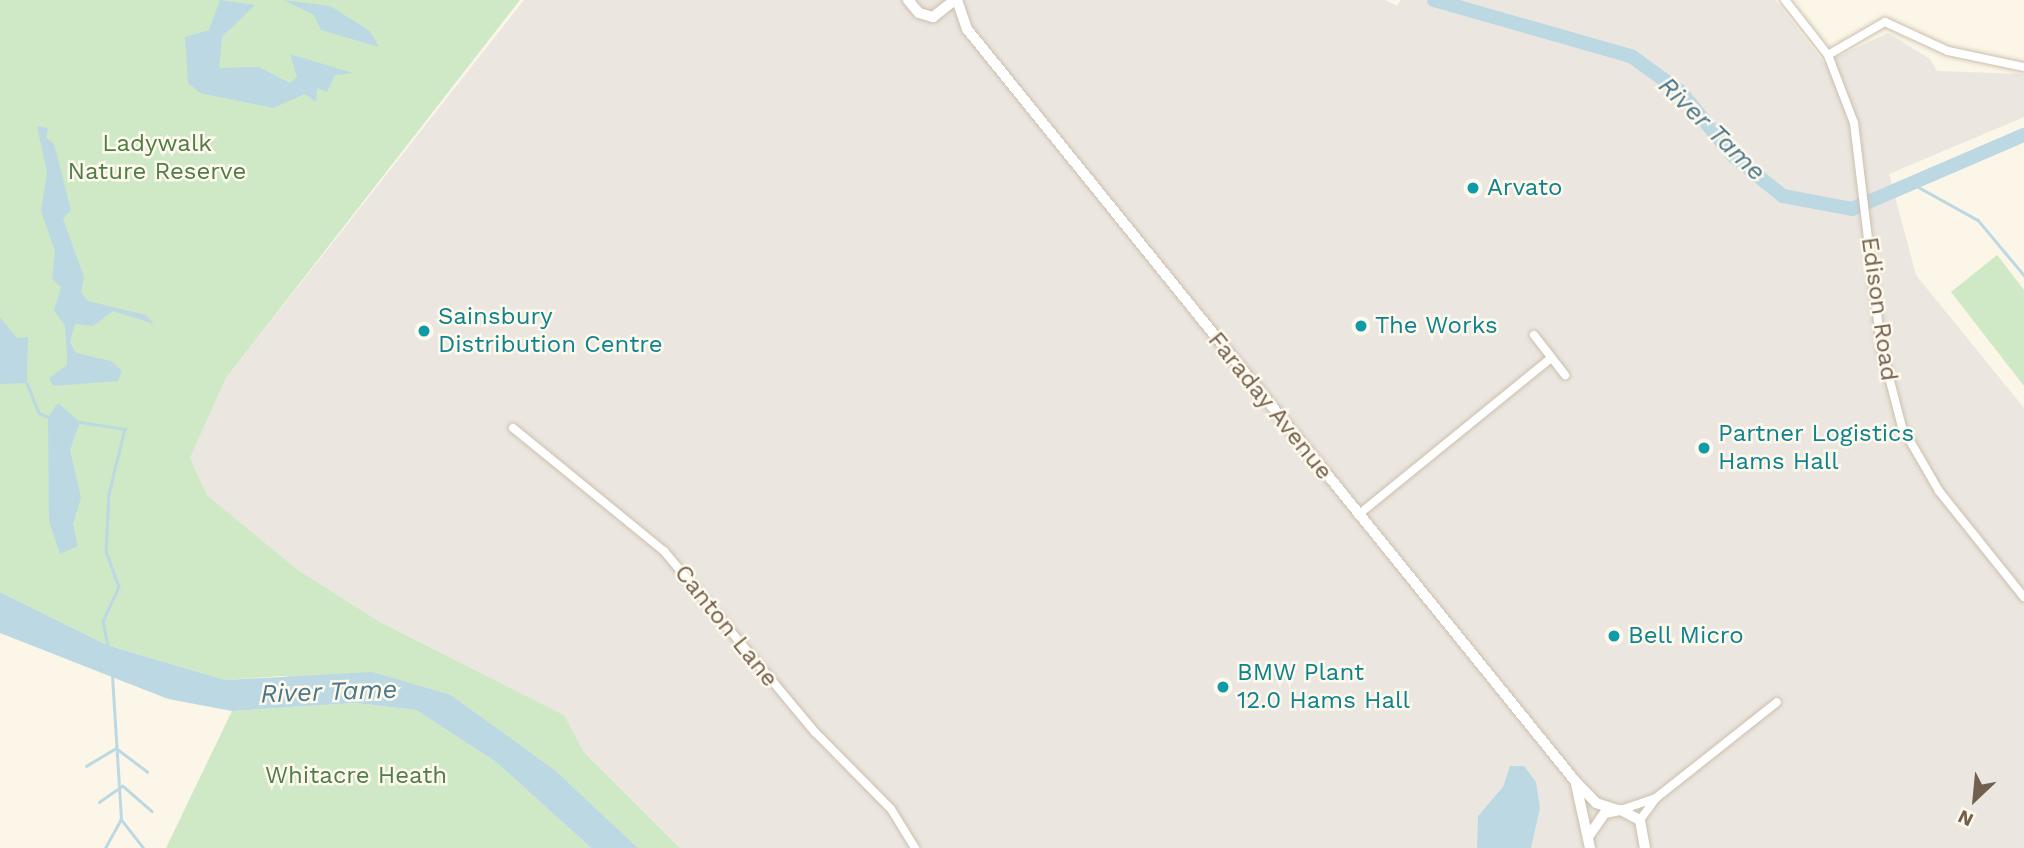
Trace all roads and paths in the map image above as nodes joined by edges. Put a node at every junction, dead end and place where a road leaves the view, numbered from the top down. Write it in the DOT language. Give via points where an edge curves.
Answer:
graph roads {
  1 [pos="908,0"];
  2 [pos="956,0"];
  3 [pos="1785,0"];
  4 [pos="940,15"];
  5 [pos="967,29"];
  6 [pos="1828,55"];
  7 [pos="2024,67"];
  8 [pos="1534,335"];
  9 [pos="1551,358"];
  10 [pos="1565,375"];
  11 [pos="513,428"];
  12 [pos="1358,515"];
  13 [pos="2024,597"];
  14 [pos="1777,702"];
  15 [pos="1575,781"];
  16 [pos="1656,797"];
  17 [pos="1620,810"];
  18 [pos="1640,820"];
  19 [pos="1587,843"];
  20 [pos="1649,845"];
  21 [pos="915,848"];
  1 -- 4 [label="street, Faraday Avenue" via="919,13"];
  2 -- 4 [label="street"];
  2 -- 5 [label="street, Faraday Avenue"];
  3 -- 6 [label="street, Edison Road"];
  4 -- 5 [label="street, Faraday Avenue"];
  5 -- 12 [label="street, Faraday Avenue"];
  6 -- 7 [label="street" via="1885,22 1939,48"];
  6 -- 13 [label="street, Edison Road" via="1854,123 1881,346 1902,427 1939,491"];
  8 -- 9 [label="street"];
  9 -- 10 [label="street"];
  9 -- 12 [label="street"];
  11 -- 21 [label="street, Canton Lane" via="664,551 799,714 891,809"];
  12 -- 15 [label="street, Faraday Avenue"];
  14 -- 16 [label="street"];
  15 -- 17 [label="street, Faraday Avenue" via="1596,803"];
  15 -- 19 [label="street, Faraday Avenue"];
  16 -- 17 [label="street"];
  16 -- 18 [label="street"];
  17 -- 18 [label="street, Faraday Avenue"];
  17 -- 19 [label="street" via="1593,823"];
  18 -- 20 [label="street"];
}
